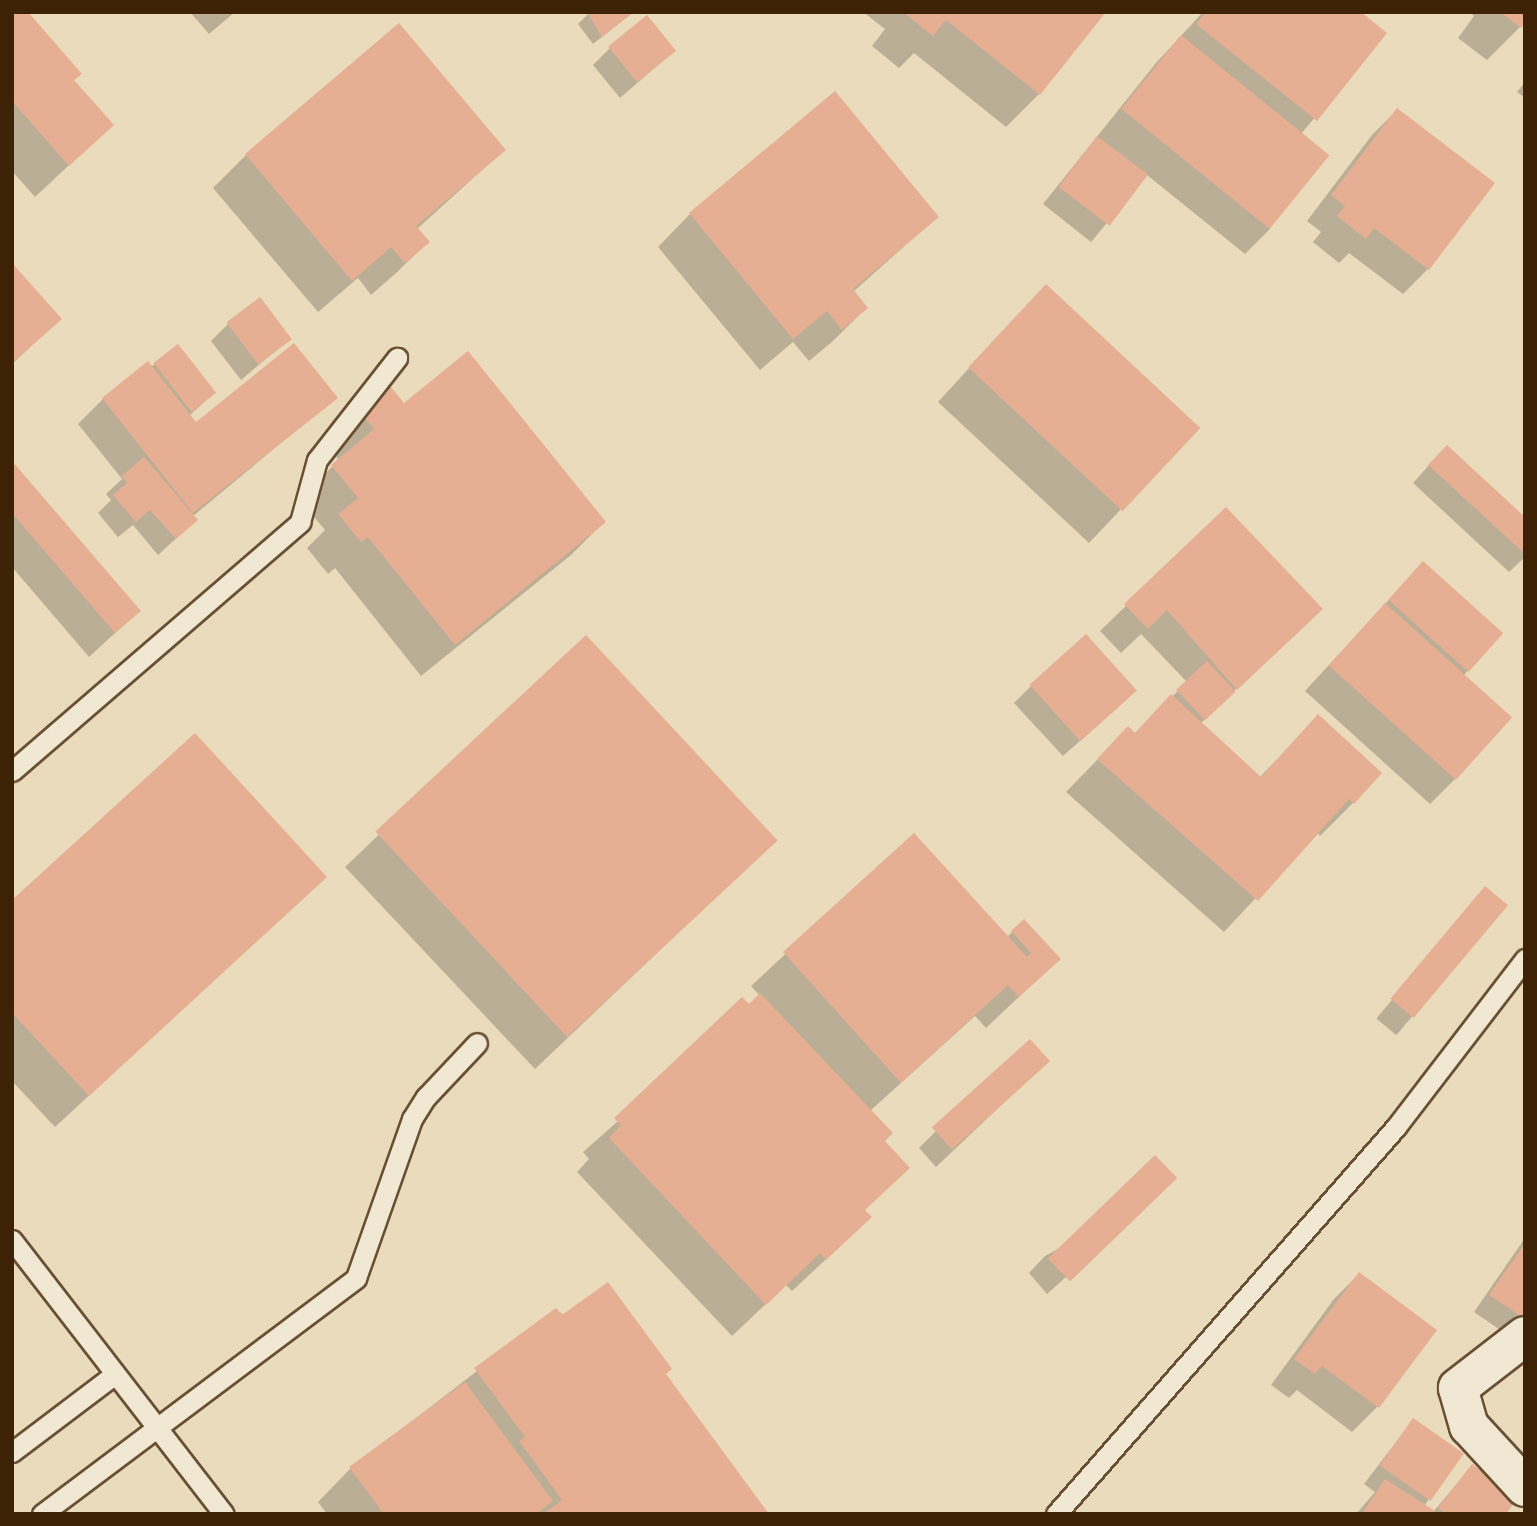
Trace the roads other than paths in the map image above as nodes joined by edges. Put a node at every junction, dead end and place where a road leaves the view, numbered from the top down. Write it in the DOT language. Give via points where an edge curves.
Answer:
graph roads {
  1 [pos="397,358"];
  2 [pos="12,771"];
  3 [pos="1525,959"];
  4 [pos="477,1043"];
  5 [pos="12,1240"];
  6 [pos="1525,1336"];
  7 [pos="115,1374"];
  8 [pos="157,1426"];
  9 [pos="12,1452"];
  10 [pos="1525,1486"];
  11 [pos="42,1514"];
  12 [pos="224,1514"];
  13 [pos="1056,1514"];
  1 -- 2 [label="lane" via="317,460 300,522"];
  3 -- 13 [label="lane" via="1396,1127"];
  4 -- 8 [label="lane" via="426,1097 412,1119 356,1278"];
  5 -- 7 [label="lane"];
  6 -- 10 [label="street" via="1458,1388 1469,1426"];
  7 -- 8 [label="lane"];
  7 -- 9 [label="lane"];
  8 -- 11 [label="lane"];
  8 -- 12 [label="lane"];
}
